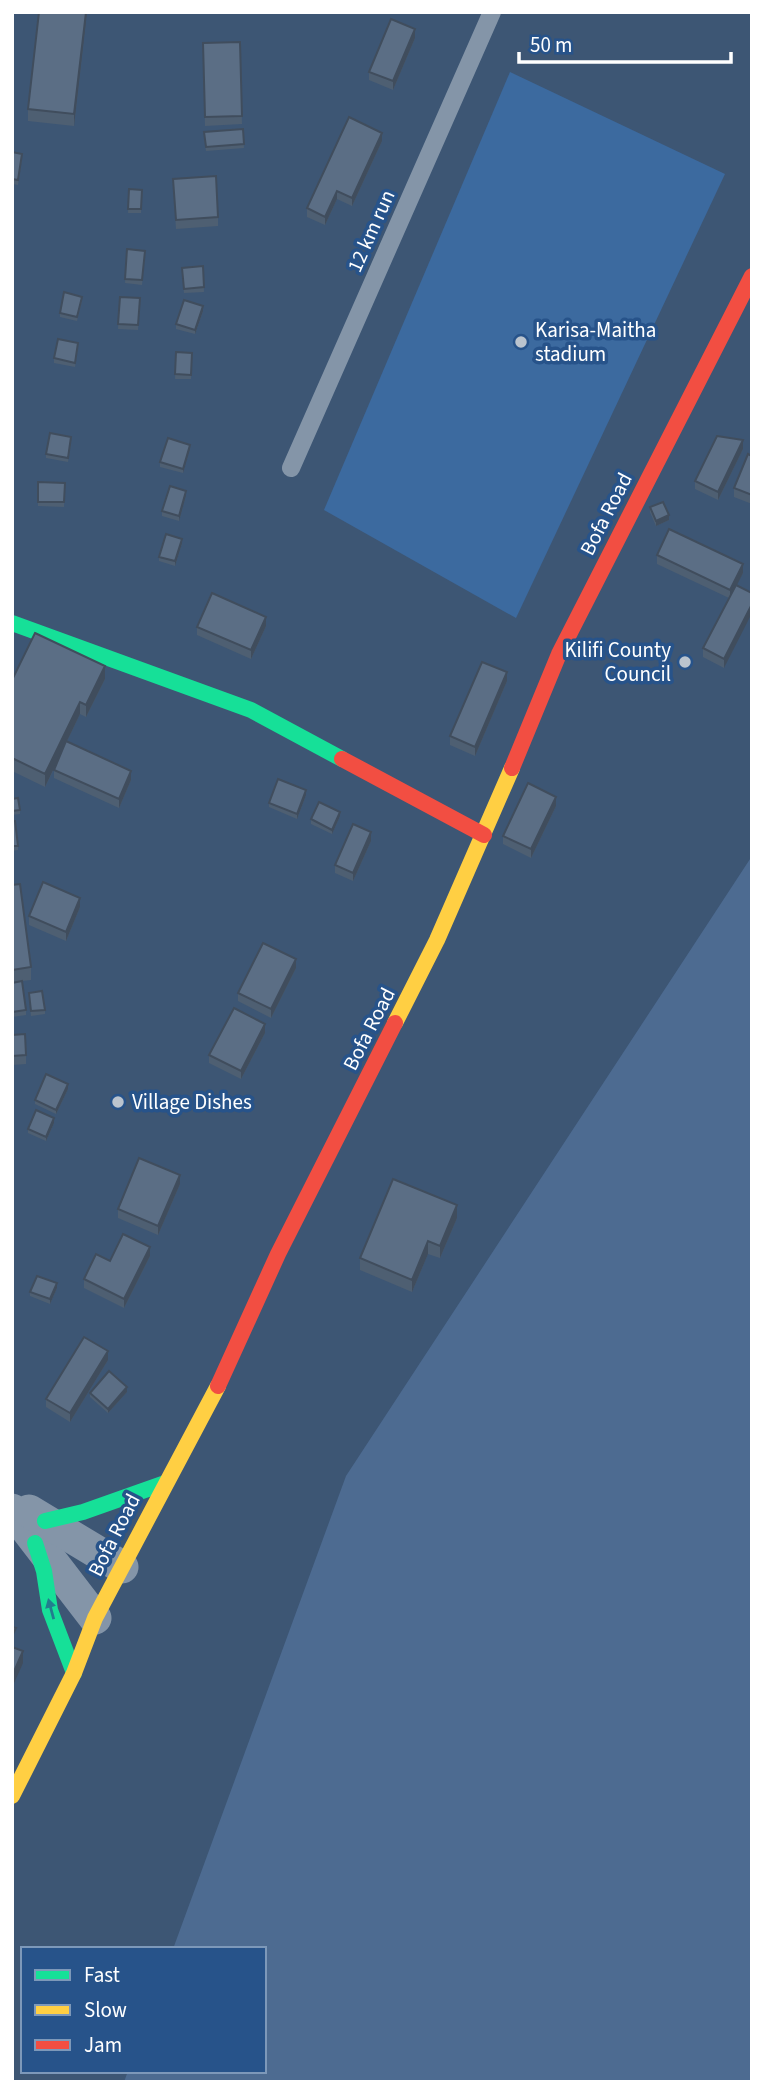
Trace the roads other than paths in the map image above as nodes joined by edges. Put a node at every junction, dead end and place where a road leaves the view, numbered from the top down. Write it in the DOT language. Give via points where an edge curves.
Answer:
graph roads {
  1 [pos="492,12"];
  2 [pos="752,276"];
  3 [pos="291,468"];
  4 [pos="12,623"];
  5 [pos="484,835"];
  6 [pos="164,1483"];
  7 [pos="13,1509"];
  8 [pos="40,1532"];
  9 [pos="122,1567"];
  10 [pos="94,1618"];
  11 [pos="75,1673"];
  12 [pos="12,1796"];
  1 -- 3 [label="lane, 12 km run"];
  2 -- 5 [label="street, Bofa Road" via="559,654"];
  4 -- 5 [label="street" via="251,710"];
  5 -- 6 [label="street, Bofa Road" via="438,940 278,1254 220,1382"];
  6 -- 8 [label="street"];
  6 -- 9 [label="street, Bofa Road"];
  7 -- 8 [label="street"];
  8 -- 9 [label="street"];
  8 -- 10 [label="street"];
  11 -- 8 [label="street, one-way" via="50,1610"];
  9 -- 10 [label="street, Bofa Road"];
  10 -- 11 [label="street, Bofa Road"];
  11 -- 12 [label="street, Bofa Road"];
}
